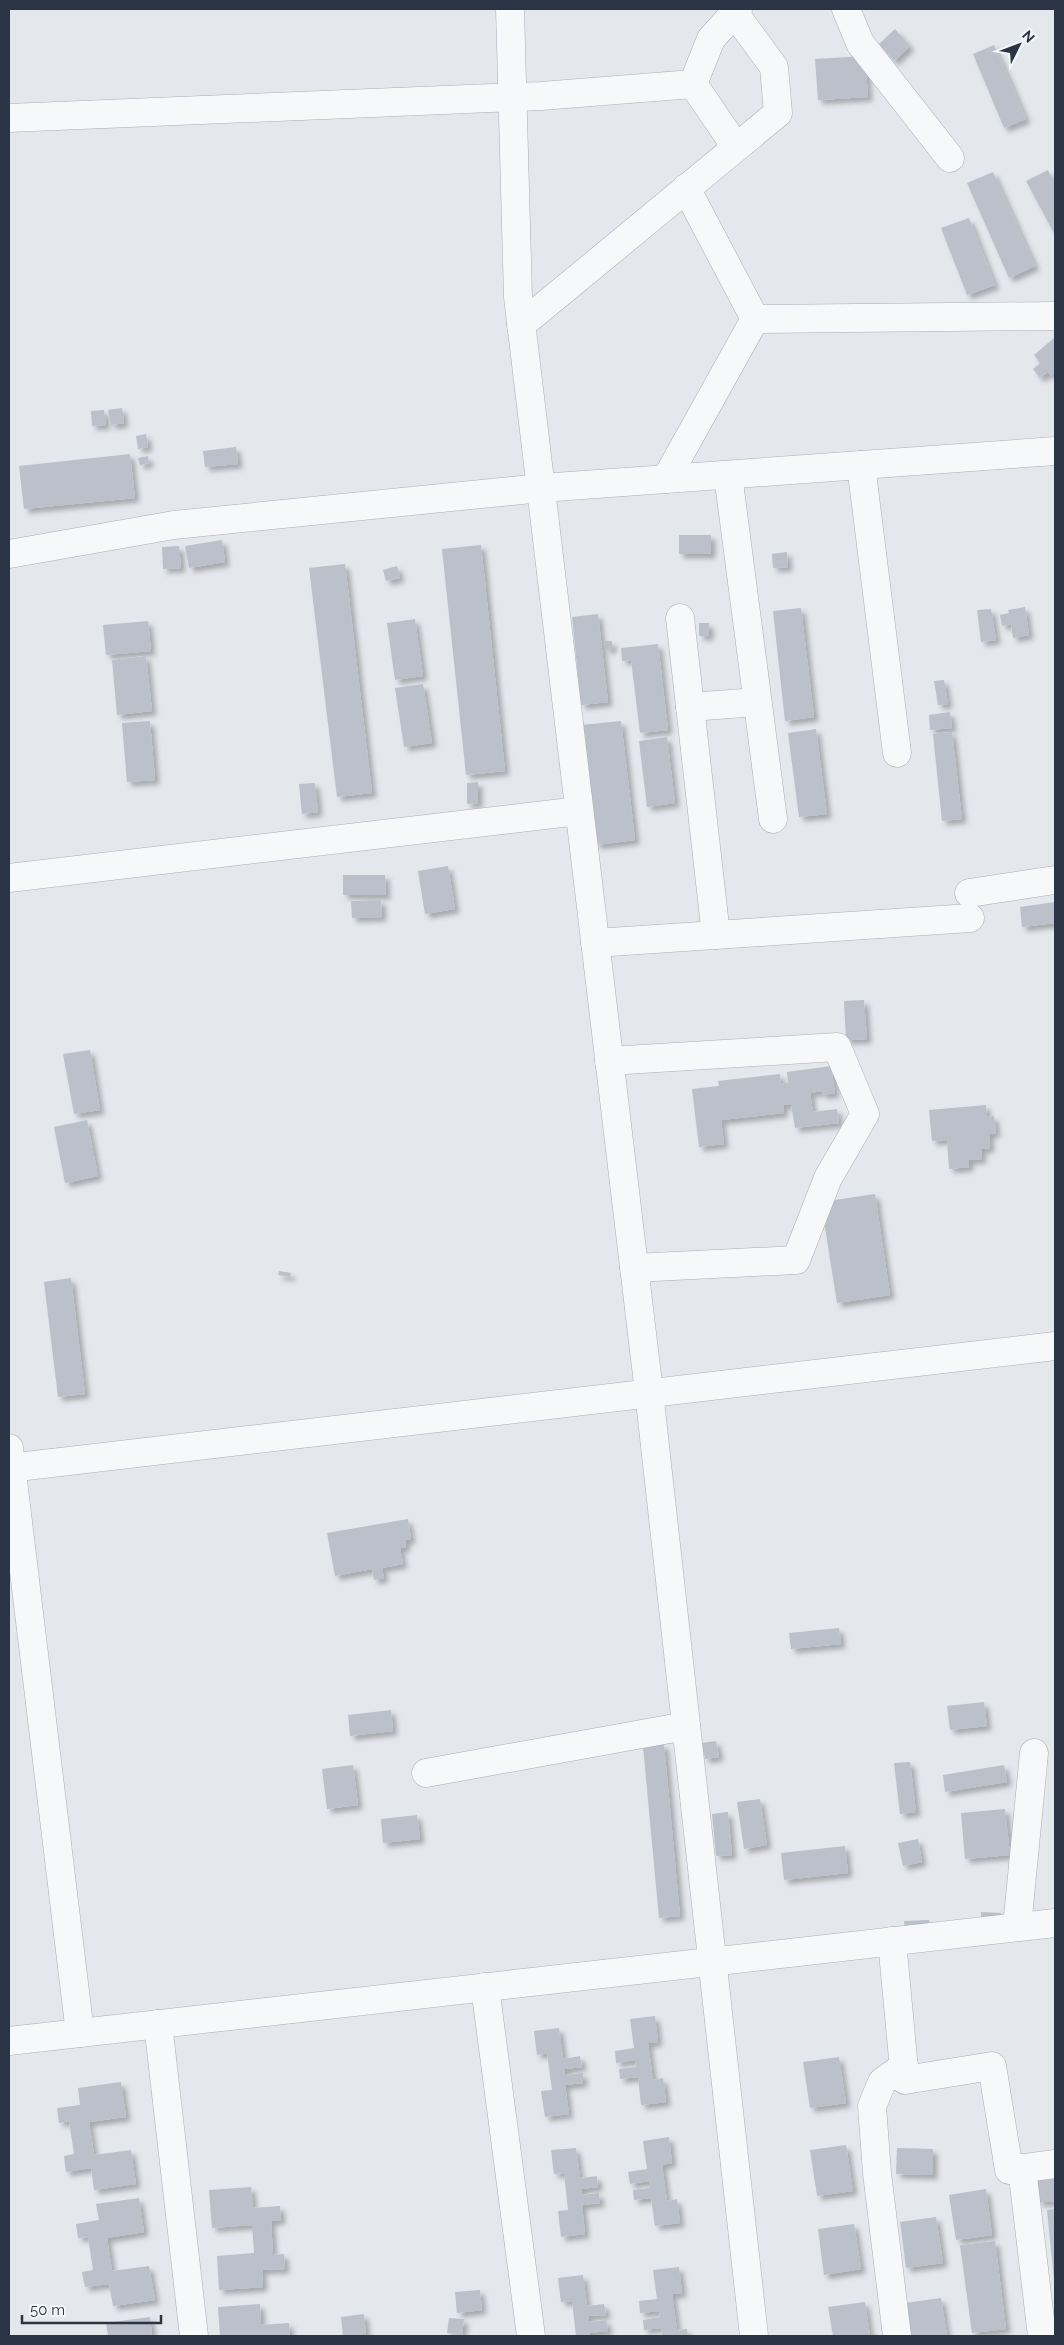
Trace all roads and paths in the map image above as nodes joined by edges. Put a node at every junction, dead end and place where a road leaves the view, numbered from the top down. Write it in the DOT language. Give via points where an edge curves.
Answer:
graph roads {
  1 [pos="510,9"];
  2 [pos="846,9"];
  3 [pos="736,11"];
  4 [pos="693,84"];
  5 [pos="512,96"];
  6 [pos="9,118"];
  7 [pos="736,147"];
  8 [pos="950,158"];
  9 [pos="686,188"];
  10 [pos="1055,316"];
  11 [pos="755,319"];
  12 [pos="521,325"];
  13 [pos="1055,451"];
  14 [pos="861,465"];
  15 [pos="728,475"];
  16 [pos="666,479"];
  17 [pos="541,488"];
  18 [pos="9,554"];
  19 [pos="680,618"];
  20 [pos="758,702"];
  21 [pos="690,707"];
  22 [pos="897,753"];
  23 [pos="579,811"];
  24 [pos="773,818"];
  25 [pos="9,878"];
  26 [pos="1055,880"];
  27 [pos="716,935"];
  28 [pos="595,943"];
  29 [pos="609,1061"];
  30 [pos="634,1268"];
  31 [pos="1055,1346"];
  32 [pos="649,1392"];
  33 [pos="10,1461"];
  34 [pos="686,1726"];
  35 [pos="1034,1753"];
  36 [pos="426,1772"];
  37 [pos="1055,1923"];
  38 [pos="1016,1927"];
  39 [pos="892,1941"];
  40 [pos="712,1960"];
  41 [pos="485,1987"];
  42 [pos="158,2024"];
  43 [pos="80,2033"];
  44 [pos="9,2041"];
  45 [pos="904,2066"];
  46 [pos="1055,2164"];
  47 [pos="1022,2168"];
  48 [pos="194,2336"];
  49 [pos="531,2336"];
  50 [pos="754,2336"];
  51 [pos="897,2336"];
  52 [pos="1042,2336"];
  1 -- 5 [label="street"];
  2 -- 8 [label="street" via="860,43"];
  3 -- 4 [label="street" via="711,39"];
  3 -- 7 [label="street" via="774,67 778,113"];
  4 -- 5 [label="street"];
  4 -- 7 [label="street"];
  5 -- 6 [label="street"];
  5 -- 12 [label="street"];
  7 -- 9 [label="street"];
  9 -- 11 [label="street"];
  9 -- 12 [label="street"];
  10 -- 11 [label="street"];
  11 -- 16 [label="street"];
  12 -- 17 [label="street"];
  13 -- 14 [label="street"];
  14 -- 15 [label="street"];
  14 -- 22 [label="street"];
  15 -- 16 [label="street"];
  15 -- 20 [label="street"];
  16 -- 17 [label="street"];
  17 -- 18 [label="street" via="174,525"];
  17 -- 23 [label="street"];
  19 -- 21 [label="street"];
  20 -- 21 [label="street"];
  20 -- 24 [label="street"];
  21 -- 27 [label="street"];
  23 -- 25 [label="street"];
  23 -- 28 [label="street"];
  26 -- 27 [label="street" via="969,906"];
  27 -- 28 [label="street"];
  28 -- 29 [label="street"];
  29 -- 30 [label="street"];
  29 -- 30 [label="street" via="837,1047 865,1114 828,1178 796,1260"];
  30 -- 32 [label="street"];
  31 -- 32 [label="street"];
  32 -- 33 [label="street"];
  32 -- 34 [label="street"];
  33 -- 43 [label="street"];
  34 -- 36 [label="street"];
  34 -- 40 [label="street"];
  35 -- 38 [label="street"];
  37 -- 38 [label="street"];
  38 -- 39 [label="street"];
  39 -- 40 [label="street"];
  39 -- 45 [label="street"];
  40 -- 41 [label="street"];
  40 -- 50 [label="street"];
  41 -- 42 [label="street"];
  41 -- 49 [label="street"];
  42 -- 43 [label="street"];
  42 -- 48 [label="street"];
  43 -- 44 [label="street"];
  45 -- 47 [label="street" via="905,2080 992,2066 1009,2170"];
  45 -- 51 [label="street" via="882,2082 872,2106"];
  46 -- 47 [label="street"];
  47 -- 52 [label="street"];
}
